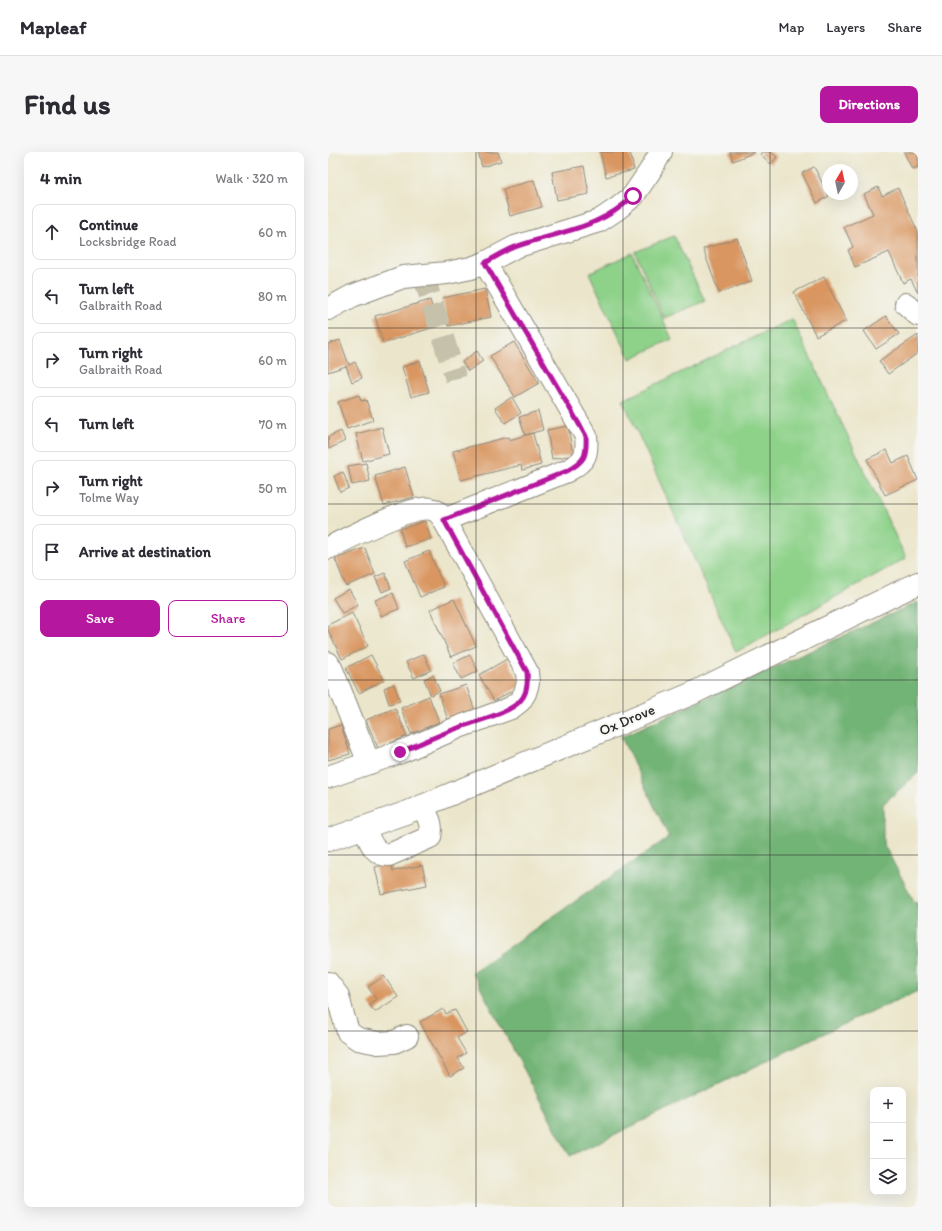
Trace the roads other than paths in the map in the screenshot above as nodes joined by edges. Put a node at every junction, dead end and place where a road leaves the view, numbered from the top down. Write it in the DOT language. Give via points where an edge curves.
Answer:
graph roads {
  1 [pos="661,152"];
  2 [pos="485,263"];
  3 [pos="328,309"];
  4 [pos="444,520"];
  5 [pos="328,548"];
  6 [pos="918,583"];
  7 [pos="328,663"];
  8 [pos="369,763"];
  9 [pos="328,777"];
  10 [pos="422,806"];
  11 [pos="364,828"];
  12 [pos="328,840"];
  13 [pos="328,983"];
  14 [pos="407,1036"];
  1 -- 2 [label="street" via="633,196 608,216 582,227 515,247"];
  2 -- 3 [label="street" via="447,273 403,277 352,296"];
  2 -- 4 [label="street" via="586,436 587,446 579,464 567,471"];
  4 -- 5 [label="street" via="432,509 411,511"];
  4 -- 8 [label="street" via="527,672 528,683 525,693 511,708"];
  6 -- 10 [label="street, Ox Drove" via="691,694"];
  7 -- 8 [label="street"];
  8 -- 9 [label="street"];
  10 -- 11 [label="street, Ox Drove"];
  10 -- 11 [label="street" via="431,822 430,837 389,855 377,852"];
  11 -- 12 [label="street, Ox Drove"];
  13 -- 14 [label="street" via="338,996 348,1032 358,1039 378,1043 394,1042"];
}
